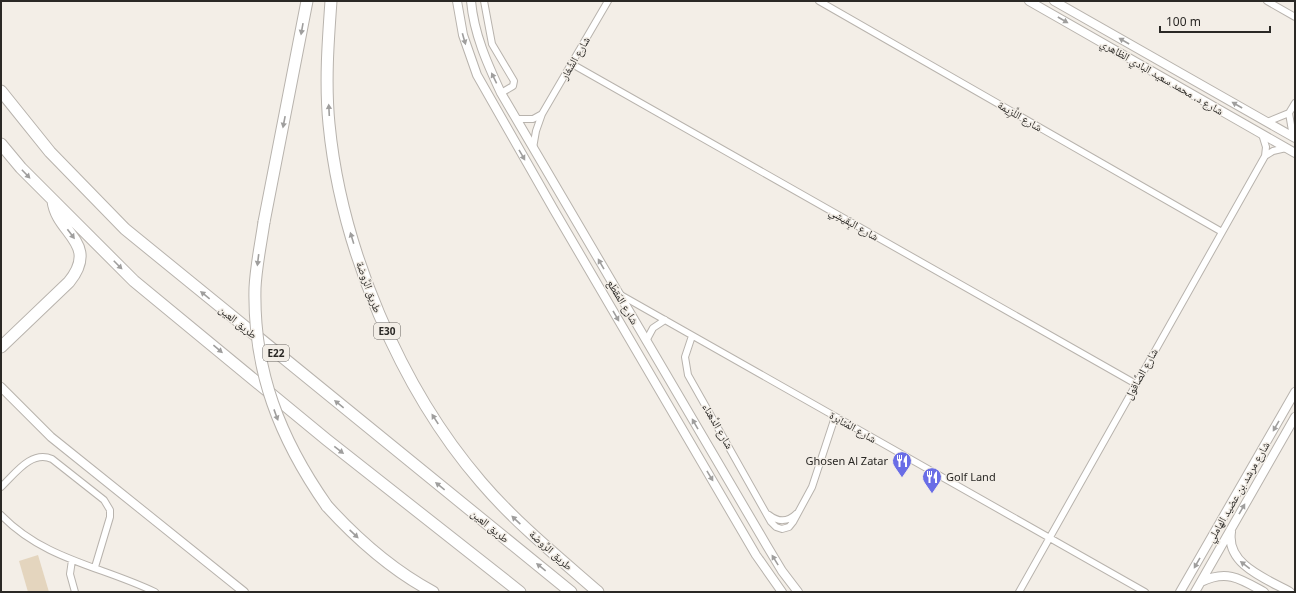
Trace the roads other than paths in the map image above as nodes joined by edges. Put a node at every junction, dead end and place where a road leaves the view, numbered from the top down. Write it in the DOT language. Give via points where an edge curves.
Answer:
graph roads {
  1 [pos="307,1"];
  2 [pos="331,1"];
  3 [pos="457,1"];
  4 [pos="471,1"];
  5 [pos="484,1"];
  6 [pos="608,1"];
  7 [pos="818,1"];
  8 [pos="1029,1"];
  9 [pos="1054,1"];
  10 [pos="1267,1"];
  11 [pos="1295,17"];
  12 [pos="572,64"];
  13 [pos="1,91"];
  14 [pos="501,93"];
  15 [pos="1295,103"];
  16 [pos="1289,113"];
  17 [pos="542,114"];
  18 [pos="1256,116"];
  19 [pos="517,119"];
  20 [pos="1267,122"];
  21 [pos="1250,126"];
  22 [pos="1262,134"];
  23 [pos="1294,137"];
  24 [pos="1,144"];
  25 [pos="534,148"];
  26 [pos="1286,148"];
  27 [pos="1295,153"];
  28 [pos="1265,156"];
  29 [pos="53,201"];
  30 [pos="554,210"];
  31 [pos="570,211"];
  32 [pos="1222,232"];
  33 [pos="618,294"];
  34 [pos="665,320"];
  35 [pos="692,336"];
  36 [pos="646,341"];
  37 [pos="3,344"];
  38 [pos="1136,384"];
  39 [pos="1,387"];
  40 [pos="1295,392"];
  41 [pos="834,416"];
  42 [pos="1295,417"];
  43 [pos="704,439"];
  44 [pos="690,443"];
  45 [pos="1,487"];
  46 [pos="1,515"];
  47 [pos="1231,528"];
  48 [pos="1050,538"];
  49 [pos="72,560"];
  50 [pos="95,567"];
  51 [pos="1256,573"];
  52 [pos="1201,582"];
  53 [pos="1250,584"];
  54 [pos="144,590"];
  55 [pos="75,592"];
  56 [pos="155,592"];
  57 [pos="244,592"];
  58 [pos="433,592"];
  59 [pos="520,592"];
  60 [pos="571,592"];
  61 [pos="598,592"];
  62 [pos="782,592"];
  63 [pos="798,592"];
  64 [pos="1019,592"];
  65 [pos="1145,592"];
  66 [pos="1180,592"];
  67 [pos="1195,592"];
  68 [pos="1264,592"];
  69 [pos="1290,592"];
  1 -- 58 [label="highway, one-way, bridge" via="264,222 255,286 258,343 263,371 271,401 292,451 327,506 392,567"];
  61 -- 2 [label="highway, طريق الرَّوضة / E30, one-way" via="509,513 481,482 436,421 394,347 363,271 337,174 329,124 327,74"];
  3 -- 30 [label="street, شارع المَقطَع, one-way" via="462,35 477,75"];
  14 -- 4 [label="street, شارع المَقطَع, one-way" via="475,30"];
  5 -- 14 [label="street" via="492,44 514,81 513,86"];
  6 -- 12 [label="street, شارع الشِّغار"];
  7 -- 32 [label="street, شارع اللِّزِيمة"];
  8 -- 21 [label="street, شارع د. محمد سعيد البادي الظاهري, one-way"];
  18 -- 9 [label="street, شارع د. محمد سعيد البادي الظاهري, one-way"];
  10 -- 11 [label="street"];
  12 -- 17 [label="street, شارع الشِّغار"];
  12 -- 38 [label="street, شارع البِقَيشِي"];
  60 -- 13 [label="highway, طريق العين / E22, one-way" via="125,229 50,152"];
  14 -- 19 [label="street, شارع المَقطَع"];
  15 -- 16 [label="street"];
  16 -- 20 [label="street"];
  16 -- 23 [label="street"];
  17 -- 19 [label="street" via="527,120"];
  17 -- 25 [label="street, شارع الشِّغار"];
  18 -- 20 [label="street, شارع د. محمد سعيد البادي الظاهري"];
  18 -- 21 [label="street" via="1250,116 1248,119"];
  19 -- 25 [label="street, شارع المَقطَع"];
  20 -- 23 [label="street, شارع د. محمد سعيد البادي الظاهري"];
  21 -- 22 [label="street, شارع د. محمد سعيد البادي الظاهري"];
  22 -- 26 [label="street, شارع د. محمد سعيد البادي الظاهري"];
  22 -- 28 [label="street" via="1266,147"];
  24 -- 29 [label="highway, one-way" via="20,168"];
  25 -- 31 [label="street, شارع المَقطَع"];
  26 -- 27 [label="street, شارع د. محمد سعيد البادي الظاهري"];
  26 -- 28 [label="street" via="1273,150"];
  28 -- 32 [label="street, شارع الصَّاقول"];
  29 -- 37 [label="highway, one-way" via="57,215 78,245 80,258 77,271 69,282"];
  29 -- 59 [label="highway, one-way" via="134,281 327,440"];
  30 -- 31 [label="street" via="555,205 560,203"];
  30 -- 44 [label="street, شارع المَقطَع, one-way"];
  33 -- 31 [label="street, شارع المَقطَع, one-way"];
  32 -- 38 [label="street, شارع الصَّاقول"];
  33 -- 34 [label="street, شارع المُثابَرة"];
  33 -- 36 [label="street, شارع المَقطَع"];
  34 -- 35 [label="street, شارع المُثابَرة"];
  34 -- 36 [label="street" via="652,328"];
  35 -- 41 [label="street, شارع المُثابَرة"];
  35 -- 41 [label="street, شارع الدَّهناء" via="685,357 688,375 773,525 782,529 792,525 812,487"];
  43 -- 36 [label="street, شارع المَقطَع, one-way"];
  38 -- 48 [label="street, شارع الصَّاقول"];
  39 -- 57 [label="street" via="51,437"];
  40 -- 66 [label="street, شارع مرشد بن عضيد الهاملي, one-way"];
  41 -- 48 [label="street, شارع المُثابَرة"];
  47 -- 42 [label="street, شارع مرشد بن عضيد الهاملي, one-way"];
  43 -- 44 [label="street" via="701,443"];
  63 -- 43 [label="street, شارع المَقطَع, one-way" via="782,571"];
  44 -- 62 [label="street, شارع المَقطَع, one-way" via="756,554"];
  45 -- 50 [label="street" via="32,459 44,456 52,459 104,500 110,510 110,517"];
  46 -- 49 [label="street" via="14,529 34,543"];
  51 -- 47 [label="street, one-way" via="1235,556 1230,538"];
  47 -- 52 [label="street, شارع مرشد بن عضيد الهاملي"];
  48 -- 64 [label="street, شارع الصَّاقول"];
  48 -- 65 [label="street, شارع المُثابَرة"];
  49 -- 50 [label="street"];
  49 -- 55 [label="street" via="70,574"];
  50 -- 54 [label="street"];
  51 -- 53 [label="street"];
  51 -- 69 [label="street"];
  52 -- 53 [label="street" via="1210,578 1230,576"];
  52 -- 67 [label="street, شارع مرشد بن عضيد الهاملي"];
  53 -- 68 [label="street"];
  54 -- 56 [label="street"];
}
